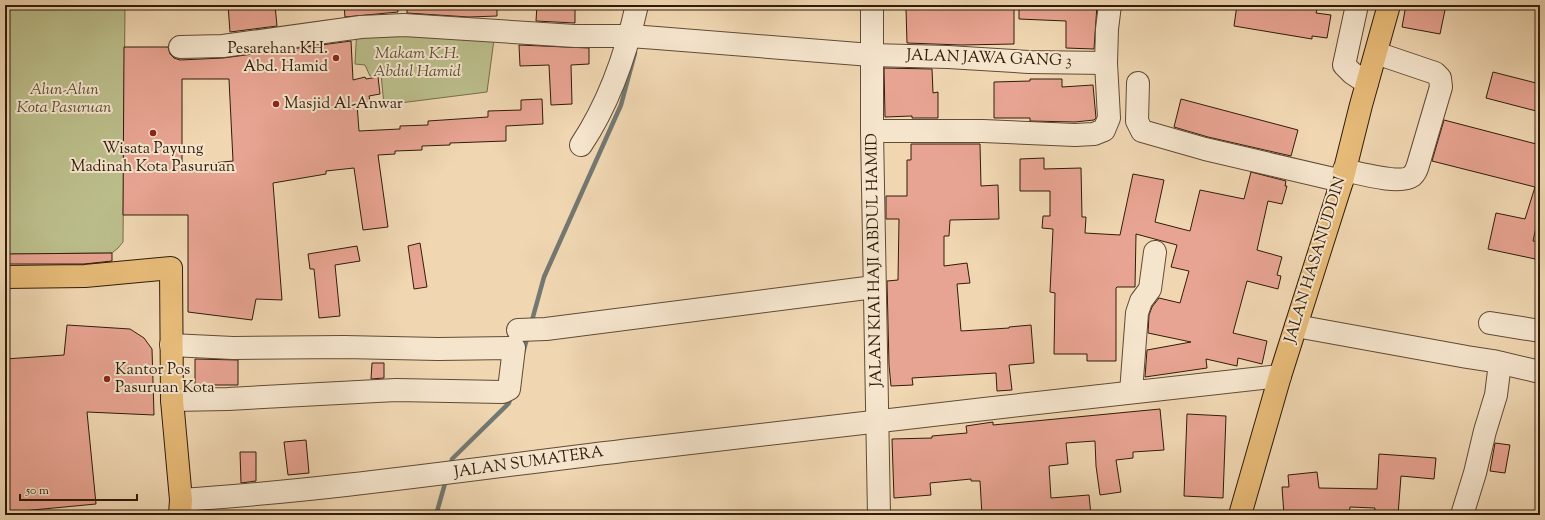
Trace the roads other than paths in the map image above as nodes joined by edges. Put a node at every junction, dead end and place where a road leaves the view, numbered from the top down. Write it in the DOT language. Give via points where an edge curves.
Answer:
graph roads {
  1 [pos="637,5"];
  2 [pos="872,5"];
  3 [pos="1110,5"];
  4 [pos="1357,5"];
  5 [pos="1389,5"];
  6 [pos="641,37"];
  7 [pos="180,47"];
  8 [pos="1376,53"];
  9 [pos="871,55"];
  10 [pos="1106,63"];
  11 [pos="1138,83"];
  12 [pos="1367,83"];
  13 [pos="872,131"];
  14 [pos="581,145"];
  15 [pos="1343,175"];
  16 [pos="1155,252"];
  17 [pos="5,277"];
  18 [pos="874,287"];
  19 [pos="1490,323"];
  20 [pos="1296,326"];
  21 [pos="521,330"];
  22 [pos="1540,331"];
  23 [pos="171,345"];
  24 [pos="1500,363"];
  25 [pos="1540,372"];
  26 [pos="1280,376"];
  27 [pos="1131,392"];
  28 [pos="172,400"];
  29 [pos="878,420"];
  30 [pos="180,507"];
  31 [pos="879,515"];
  32 [pos="1240,515"];
  33 [pos="1462,515"];
  1 -- 6 [label="street"];
  2 -- 9 [label="street, JALAN KIAI HAJI ABDUL HAMID"];
  3 -- 10 [label="street"];
  4 -- 12 [label="street" via="1344,65"];
  5 -- 8 [label="main road, JALAN HASANUDDIN"];
  6 -- 7 [label="street, JALAN JAWA GANG 3" via="575,36 404,25 361,27 223,46"];
  6 -- 9 [label="street, JALAN JAWA GANG 3"];
  6 -- 14 [label="street"];
  8 -- 12 [label="main road, JALAN HASANUDDIN"];
  8 -- 15 [label="street" via="1435,73 1440,78 1441,87 1418,165 1411,176 1395,180"];
  9 -- 10 [label="street, JALAN JAWA GANG 3"];
  9 -- 13 [label="street, JALAN KIAI HAJI ABDUL HAMID"];
  10 -- 13 [label="street" via="1109,118 1104,130 1094,134"];
  11 -- 15 [label="street" via="1137,122 1142,132 1205,149"];
  12 -- 15 [label="main road, JALAN HASANUDDIN"];
  13 -- 18 [label="street, JALAN KIAI HAJI ABDUL HAMID"];
  15 -- 20 [label="main road, JALAN HASANUDDIN"];
  16 -- 27 [label="street" via="1150,289 1141,301 1138,313"];
  17 -- 23 [label="main road" via="85,276 171,268"];
  18 -- 21 [label="street" via="546,329"];
  18 -- 29 [label="street, JALAN KIAI HAJI ABDUL HAMID"];
  19 -- 22 [label="street"];
  20 -- 24 [label="street"];
  20 -- 26 [label="main road, JALAN HASANUDDIN"];
  23 -- 28 [label="main road"];
  23 -- 28 [label="street" via="233,348 514,348 509,389 503,392 396,390"];
  24 -- 25 [label="street"];
  24 -- 33 [label="street" via="1496,395"];
  26 -- 27 [label="street, JALAN SUMATERA"];
  26 -- 32 [label="main road, JALAN HASANUDDIN"];
  27 -- 29 [label="street, JALAN SUMATERA"];
  28 -- 30 [label="main road"];
  29 -- 30 [label="street, JALAN SUMATERA" via="431,476 255,495"];
  29 -- 31 [label="street, JALAN KIAI HAJI ABDUL HAMID"];
}
